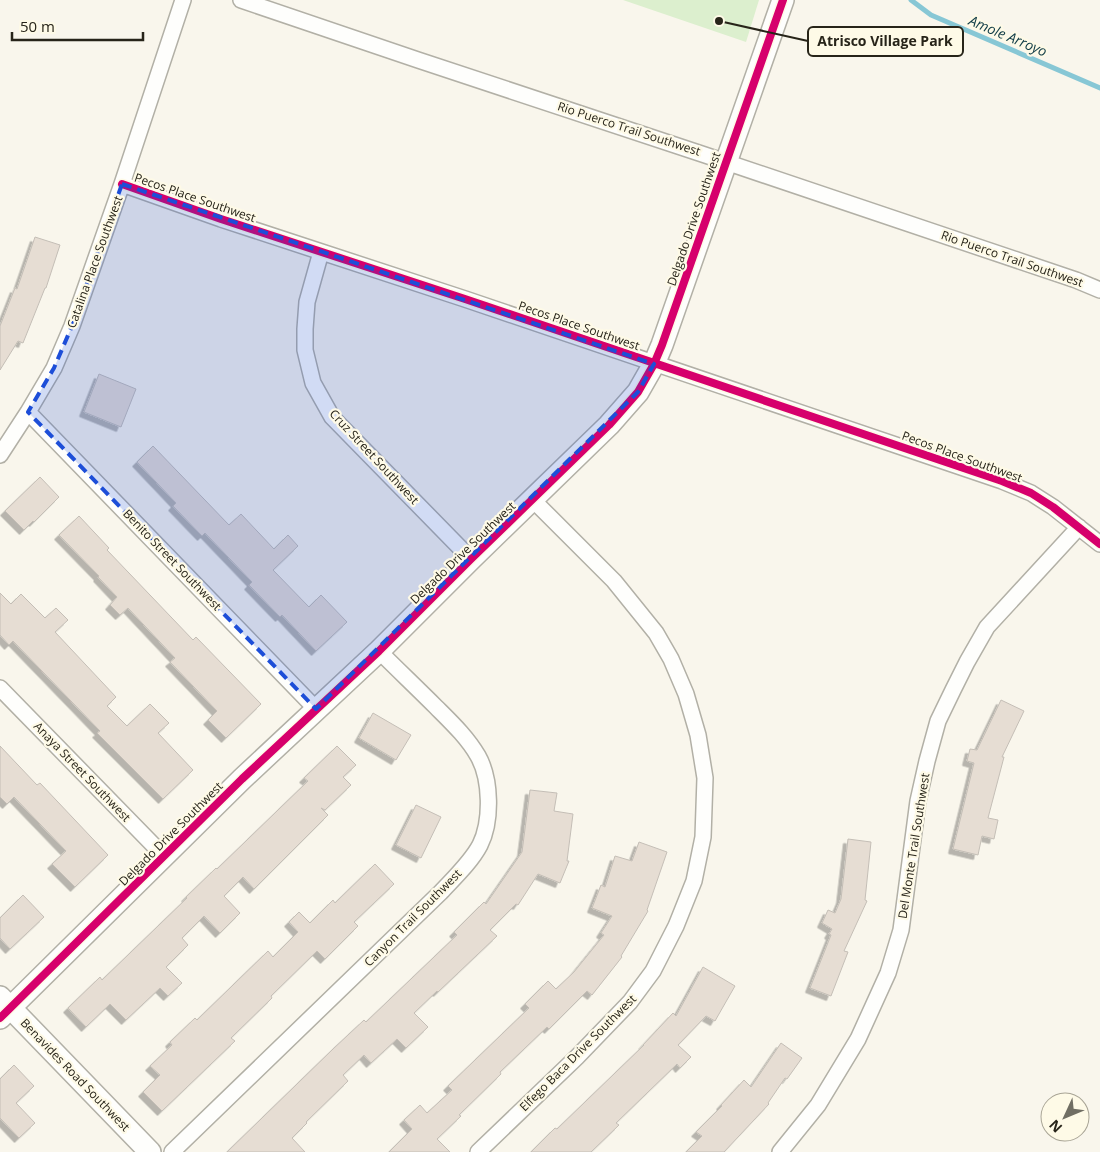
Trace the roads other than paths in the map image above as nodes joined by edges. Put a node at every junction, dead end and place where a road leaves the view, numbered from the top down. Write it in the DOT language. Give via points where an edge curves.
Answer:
graph roads {
  1 [pos="183,0"];
  2 [pos="241,0"];
  3 [pos="783,0"];
  4 [pos="726,162"];
  5 [pos="122,184"];
  6 [pos="321,252"];
  7 [pos="1100,290"];
  8 [pos="654,364"];
  9 [pos="28,412"];
  10 [pos="0,455"];
  11 [pos="533,500"];
  12 [pos="1079,528"];
  13 [pos="1100,544"];
  14 [pos="471,559"];
  15 [pos="379,651"];
  16 [pos="0,688"];
  17 [pos="316,709"];
  18 [pos="164,856"];
  19 [pos="3,1008"];
  20 [pos="150,1152"];
  21 [pos="172,1152"];
  22 [pos="478,1152"];
  23 [pos="780,1152"];
  1 -- 5 [label="street, Catalina Place Southwest"];
  2 -- 4 [label="street, Rio Puerco Trail Southwest"];
  3 -- 4 [label="street, Delgado Drive Southwest"];
  4 -- 7 [label="street, Rio Puerco Trail Southwest"];
  4 -- 8 [label="street, Delgado Drive Southwest"];
  5 -- 6 [label="street, Pecos Place Southwest"];
  5 -- 9 [label="street, Catalina Place Southwest" via="72,326 54,368"];
  6 -- 8 [label="street, Pecos Place Southwest"];
  6 -- 14 [label="street, Cruz Street Southwest" via="307,302 305,329 305,350 314,383 332,417"];
  8 -- 11 [label="street, Delgado Drive Southwest" via="638,392 609,425"];
  8 -- 12 [label="street, Pecos Place Southwest" via="1002,482 1053,507"];
  9 -- 10 [label="street, Catalina Place Southwest"];
  9 -- 17 [label="street, Benito Street Southwest"];
  11 -- 14 [label="street, Delgado Drive Southwest"];
  11 -- 22 [label="street, Elfego Baca Drive Southwest" via="614,581 656,633 672,659 698,735 705,778 703,837 694,881 654,971 590,1044"];
  12 -- 13 [label="street, Pecos Place Southwest"];
  12 -- 23 [label="street, Del Monte Trail Southwest" via="987,627 938,721 918,801 901,930 888,973 858,1039 818,1105"];
  14 -- 15 [label="street, Delgado Drive Southwest"];
  15 -- 17 [label="street, Delgado Drive Southwest"];
  15 -- 21 [label="street, Canyon Trail Southwest" via="457,728 478,757 489,799 487,824 480,844 441,892"];
  16 -- 18 [label="street, Anaya Street Southwest"];
  17 -- 18 [label="street, Delgado Drive Southwest"];
  18 -- 19 [label="street, Delgado Drive Southwest"];
  19 -- 20 [label="street, Benavides Road Southwest"];
}
